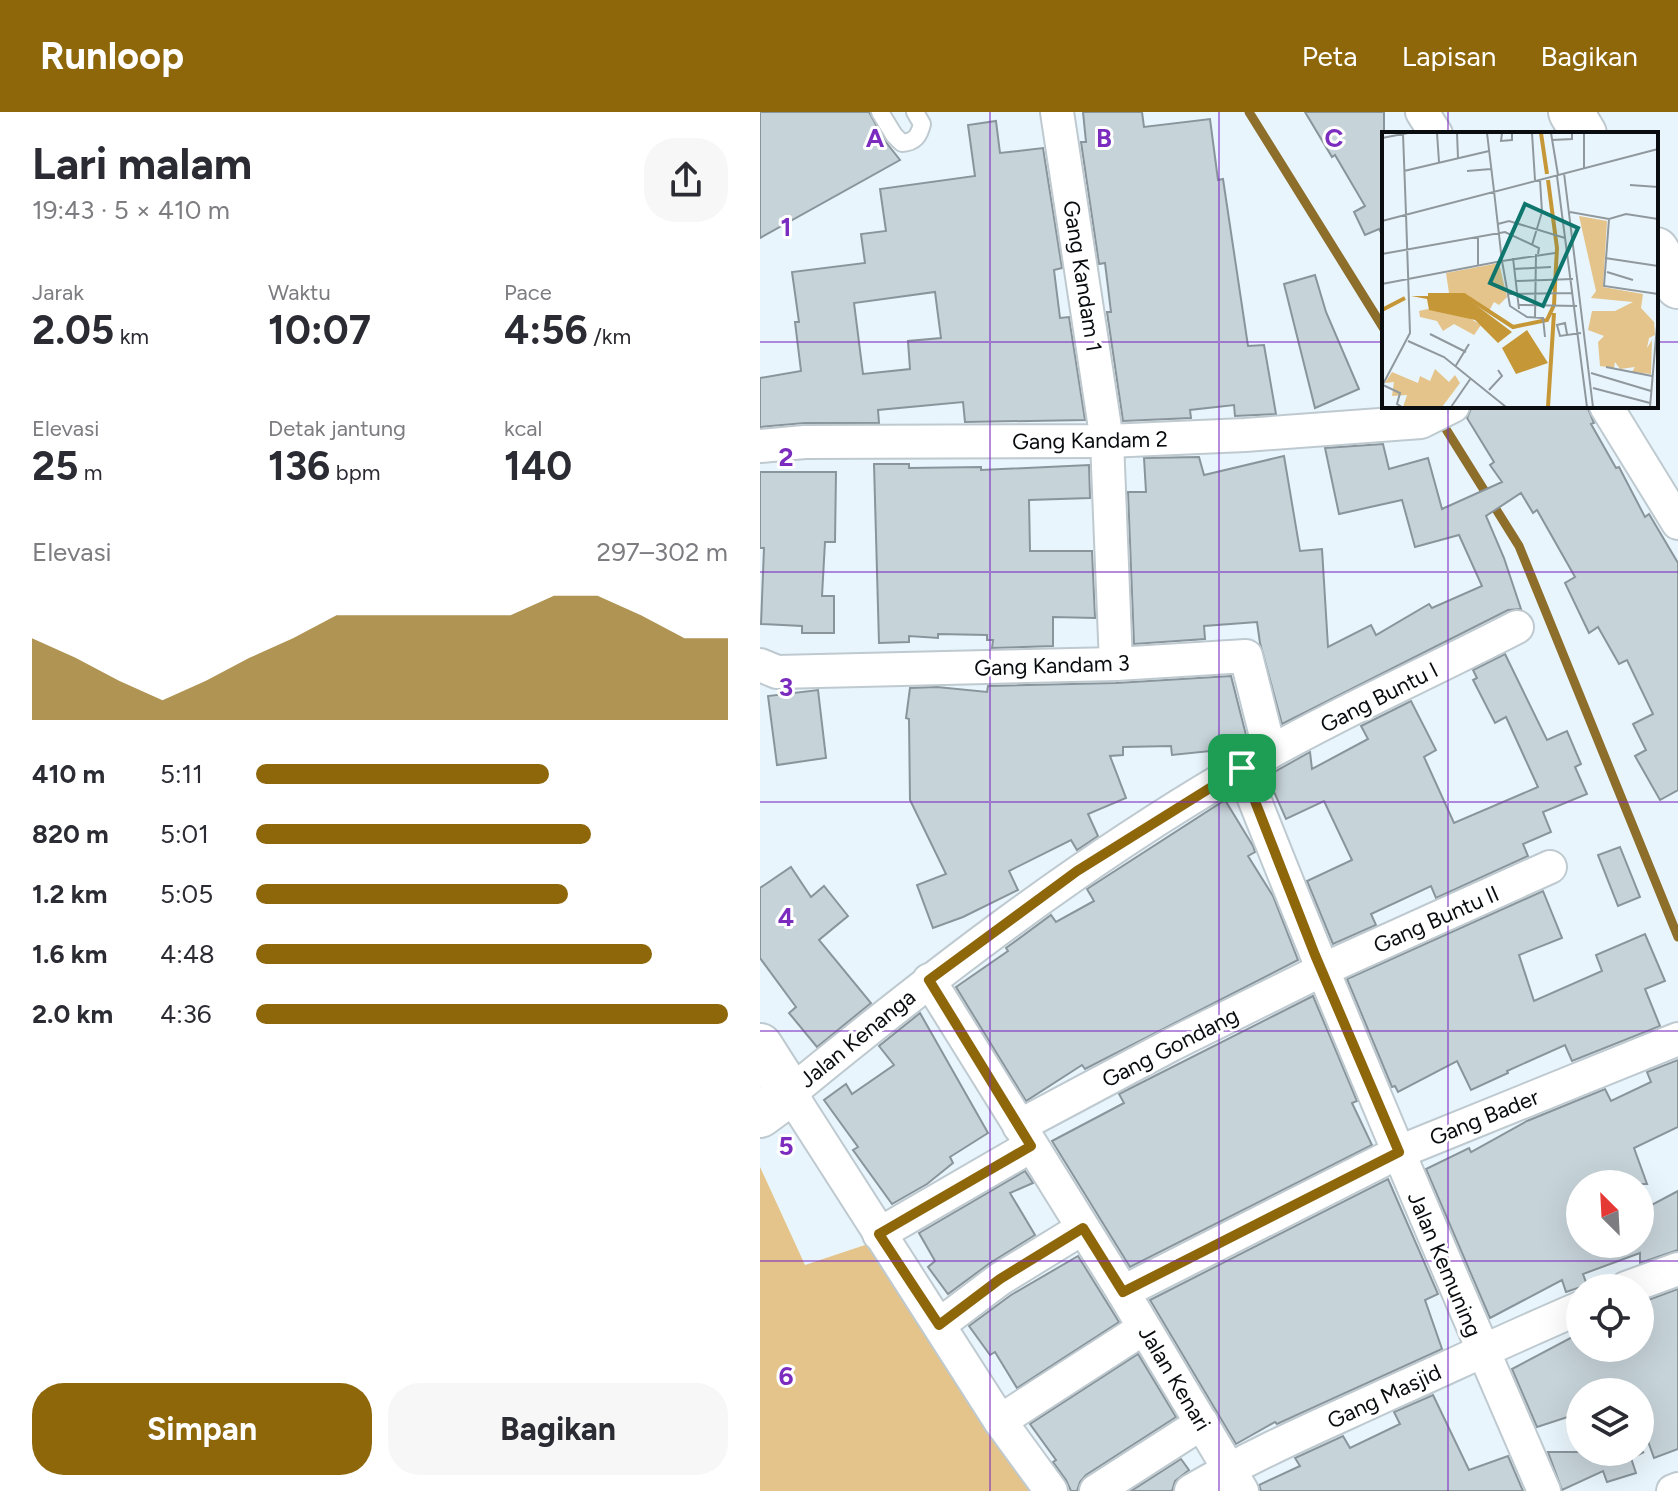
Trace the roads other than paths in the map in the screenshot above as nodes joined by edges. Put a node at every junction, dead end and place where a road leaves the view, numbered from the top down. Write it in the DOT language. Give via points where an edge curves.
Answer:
graph roads {
  1 [pos="880,112"];
  2 [pos="915,112"];
  3 [pos="1057,112"];
  4 [pos="1422,112"];
  5 [pos="1571,112"];
  6 [pos="1435,132"];
  7 [pos="1583,132"];
  8 [pos="1658,253"];
  9 [pos="1678,286"];
  10 [pos="1450,408"];
  11 [pos="1607,408"];
  12 [pos="1107,441"];
  13 [pos="760,446"];
  14 [pos="1678,523"];
  15 [pos="1517,627"];
  16 [pos="1116,664"];
  17 [pos="760,665"];
  18 [pos="1270,752"];
  19 [pos="1242,768"];
  20 [pos="1550,867"];
  21 [pos="1322,970"];
  22 [pos="929,980"];
  23 [pos="1678,1039"];
  24 [pos="760,1046"];
  25 [pos="775,1104"];
  26 [pos="1025,1136"];
  27 [pos="1399,1152"];
  28 [pos="1083,1228"];
  29 [pos="879,1234"];
  30 [pos="1678,1269"];
  31 [pos="1654,1278"];
  32 [pos="1123,1292"];
  33 [pos="1566,1314"];
  34 [pos="939,1325"];
  35 [pos="1144,1328"];
  36 [pos="1481,1350"];
  37 [pos="1000,1421"];
  38 [pos="1202,1423"];
  39 [pos="1235,1480"];
  40 [pos="1051,1491"];
  41 [pos="1096,1491"];
  42 [pos="1191,1491"];
  43 [pos="1544,1491"];
  1 -- 2 [label="lane" via="902,143 920,134 922,124"];
  3 -- 12 [label="street, Gang Kandam 1"];
  4 -- 6 [label="street"];
  5 -- 7 [label="main road"];
  8 -- 9 [label="main road"];
  10 -- 12 [label="street, Gang Kandam 2" via="1421,422 1338,430"];
  11 -- 14 [label="street"];
  12 -- 13 [label="street, Gang Kandam 2"];
  12 -- 16 [label="street, Gang Kandam 1"];
  15 -- 18 [label="street, Gang Buntu I"];
  16 -- 17 [label="street, Gang Kandam 3" via="777,672"];
  16 -- 18 [label="street, Gang Kandam 3" via="1246,656"];
  18 -- 19 [label="street, Gang Buntu I"];
  19 -- 21 [label="street, Jalan Kemuning"];
  19 -- 22 [label="street, Jalan Kenanga" via="1077,871"];
  20 -- 21 [label="street, Gang Buntu II"];
  21 -- 26 [label="street, Gang Gondang" via="1171,1045"];
  21 -- 27 [label="street, Jalan Kemuning"];
  22 -- 25 [label="street, Jalan Kenanga"];
  22 -- 26 [label="street, Jalan Kenari"];
  23 -- 27 [label="street, Gang Bader"];
  24 -- 25 [label="main road"];
  25 -- 29 [label="street"];
  26 -- 28 [label="street, Jalan Kenari"];
  26 -- 29 [label="street, Gang Gondang"];
  27 -- 32 [label="street, Gang Bader"];
  27 -- 36 [label="street, Jalan Kemuning"];
  28 -- 32 [label="street, Jalan Kenari"];
  28 -- 34 [label="street" via="1000,1279"];
  29 -- 34 [label="street"];
  30 -- 31 [label="street"];
  32 -- 35 [label="street, Jalan Kenari"];
  33 -- 36 [label="street, Gang Masjid"];
  34 -- 37 [label="street"];
  35 -- 37 [label="street"];
  35 -- 38 [label="street, Jalan Kenari"];
  36 -- 39 [label="street, Gang Masjid"];
  36 -- 43 [label="street, Jalan Kemuning"];
  37 -- 40 [label="street"];
  38 -- 39 [label="street, Jalan Kenari"];
  38 -- 41 [label="street"];
  39 -- 42 [label="street, Gang Masjid"];
}
